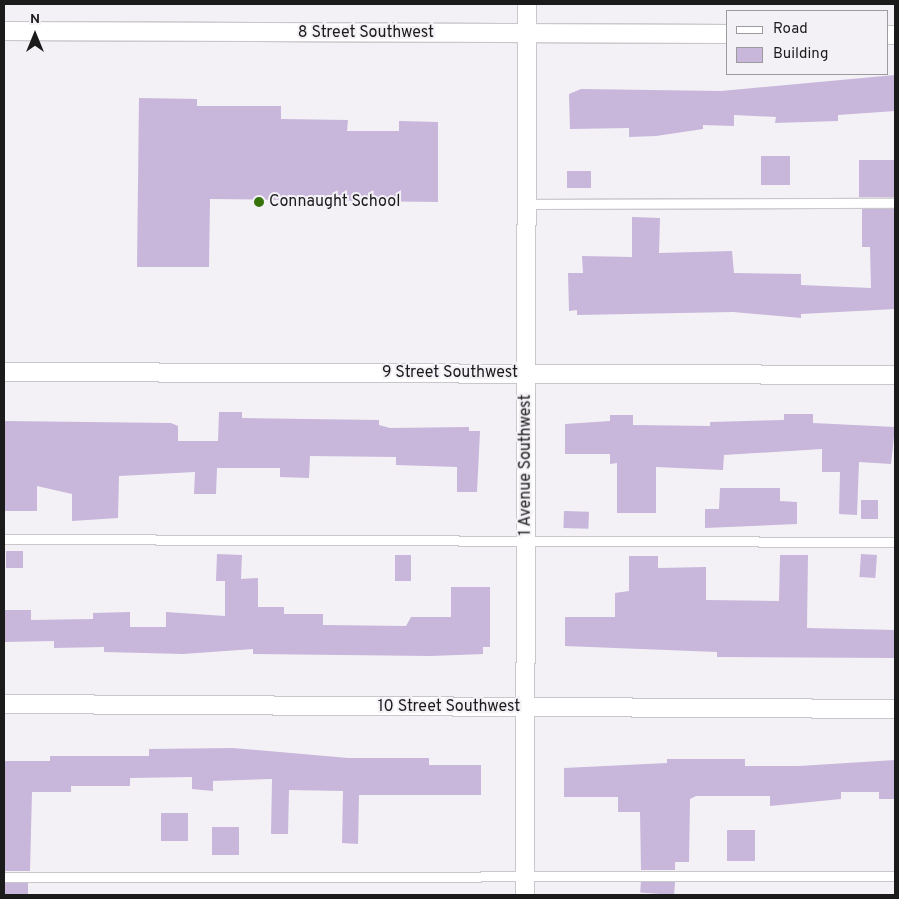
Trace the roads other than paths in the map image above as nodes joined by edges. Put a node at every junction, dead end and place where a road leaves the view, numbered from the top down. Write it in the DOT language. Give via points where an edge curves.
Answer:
graph roads {
  1 [pos="527,4"];
  2 [pos="4,31"];
  3 [pos="527,33"];
  4 [pos="726,34"];
  5 [pos="895,203"];
  6 [pos="527,204"];
  7 [pos="4,372"];
  8 [pos="526,373"];
  9 [pos="895,375"];
  10 [pos="4,539"];
  11 [pos="526,540"];
  12 [pos="895,542"];
  13 [pos="4,704"];
  14 [pos="526,708"];
  15 [pos="895,709"];
  16 [pos="525,876"];
  17 [pos="895,876"];
  18 [pos="4,878"];
  19 [pos="525,895"];
  1 -- 3 [label="street, 1 Avenue Southwest"];
  2 -- 3 [label="street, 8 Street Southwest"];
  3 -- 4 [label="street, 8 Street Southwest"];
  3 -- 6 [label="street, 1 Avenue Southwest"];
  5 -- 6 [label="lane"];
  6 -- 8 [label="street, 1 Avenue Southwest"];
  7 -- 8 [label="street, 9 Street Southwest"];
  8 -- 9 [label="street, 9 Street Southwest"];
  8 -- 11 [label="street, 1 Avenue Southwest"];
  10 -- 11 [label="lane"];
  11 -- 12 [label="lane"];
  11 -- 14 [label="street, 1 Avenue Southwest"];
  13 -- 14 [label="street, 10 Street Southwest"];
  14 -- 15 [label="street, 10 Street Southwest"];
  14 -- 16 [label="street, 1 Avenue Southwest"];
  16 -- 17 [label="lane"];
  16 -- 18 [label="lane"];
  16 -- 19 [label="street, 1 Avenue Southwest"];
}
